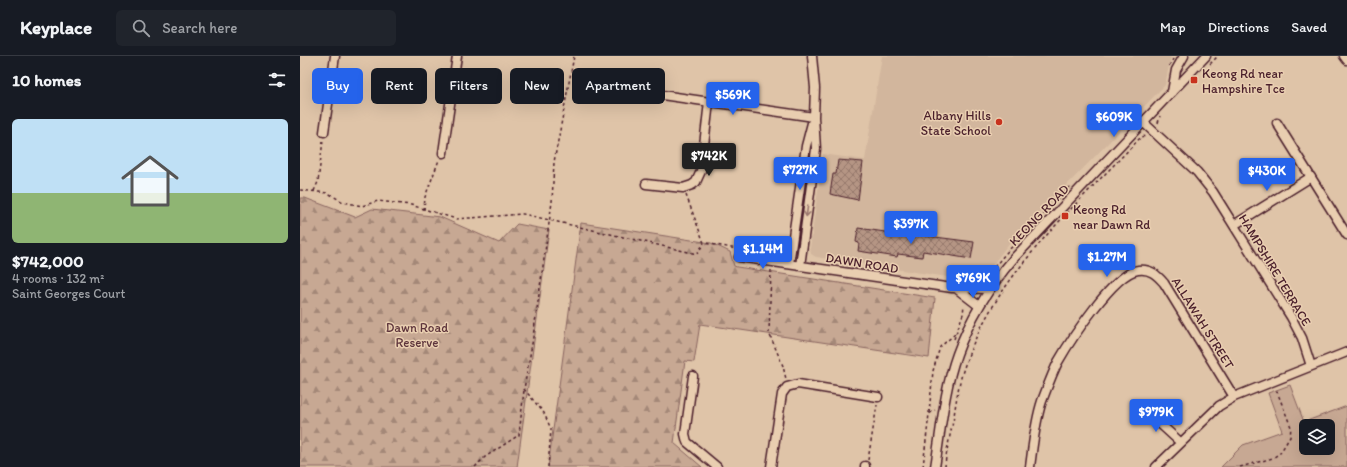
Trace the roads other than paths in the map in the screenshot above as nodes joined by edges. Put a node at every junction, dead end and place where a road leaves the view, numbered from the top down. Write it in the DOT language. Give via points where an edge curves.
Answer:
graph roads {
  1 [pos="335,56"];
  2 [pos="457,56"];
  3 [pos="812,56"];
  4 [pos="1184,56"];
  5 [pos="1206,56"];
  6 [pos="1344,56"];
  7 [pos="1347,60"];
  8 [pos="1172,92"];
  9 [pos="665,95"];
  10 [pos="709,102"];
  11 [pos="814,117"];
  12 [pos="1143,122"];
  13 [pos="1277,122"];
  14 [pos="324,132"];
  15 [pos="443,153"];
  16 [pos="1311,176"];
  17 [pos="646,184"];
  18 [pos="1234,225"];
  19 [pos="1347,235"];
  20 [pos="740,253"];
  21 [pos="789,264"];
  22 [pos="800,266"];
  23 [pos="957,289"];
  24 [pos="989,289"];
  25 [pos="979,306"];
  26 [pos="1347,352"];
  27 [pos="1311,366"];
  28 [pos="693,376"];
  29 [pos="878,397"];
  30 [pos="1234,397"];
  31 [pos="1145,410"];
  32 [pos="1180,442"];
  33 [pos="717,467"];
  34 [pos="771,467"];
  35 [pos="935,467"];
  36 [pos="1030,467"];
  37 [pos="1156,467"];
  1 -- 14 [label="street"];
  2 -- 15 [label="street"];
  3 -- 11 [label="street"];
  4 -- 8 [label="street" via="1176,70"];
  5 -- 8 [label="street, KEONG ROAD"];
  6 -- 7 [label="street"];
  8 -- 12 [label="street, KEONG ROAD"];
  9 -- 10 [label="street"];
  10 -- 11 [label="street"];
  10 -- 17 [label="street" via="698,178 692,185 682,188"];
  11 -- 21 [label="street" via="806,146"];
  11 -- 22 [label="street, one-way" via="816,148"];
  12 -- 18 [label="street, HAMPSHIRE TERRACE" via="1197,172"];
  12 -- 24 [label="street, KEONG ROAD" via="1014,258"];
  13 -- 16 [label="street"];
  16 -- 18 [label="street"];
  16 -- 19 [label="street"];
  18 -- 27 [label="street, HAMPSHIRE TERRACE" via="1292,317"];
  20 -- 21 [label="street, DAWN ROAD"];
  21 -- 22 [label="street, DAWN ROAD"];
  22 -- 23 [label="street, DAWN ROAD"];
  23 -- 24 [label="street, DAWN ROAD"];
  23 -- 25 [label="street, DAWN ROAD"];
  24 -- 25 [label="street, KEONG ROAD"];
  25 -- 35 [label="street, KEONG ROAD" via="957,354 946,395"];
  26 -- 27 [label="street"];
  27 -- 30 [label="street"];
  28 -- 33 [label="street" via="685,434 687,442"];
  29 -- 34 [label="street" via="798,384 787,387 782,394"];
  30 -- 32 [label="street" via="1219,406"];
  30 -- 36 [label="street, ALLAWAH STREET" via="1164,283 1154,272 1139,270 1126,275 1112,286 1072,339 1058,364 1042,402"];
  31 -- 32 [label="street"];
  32 -- 37 [label="street"];
}
